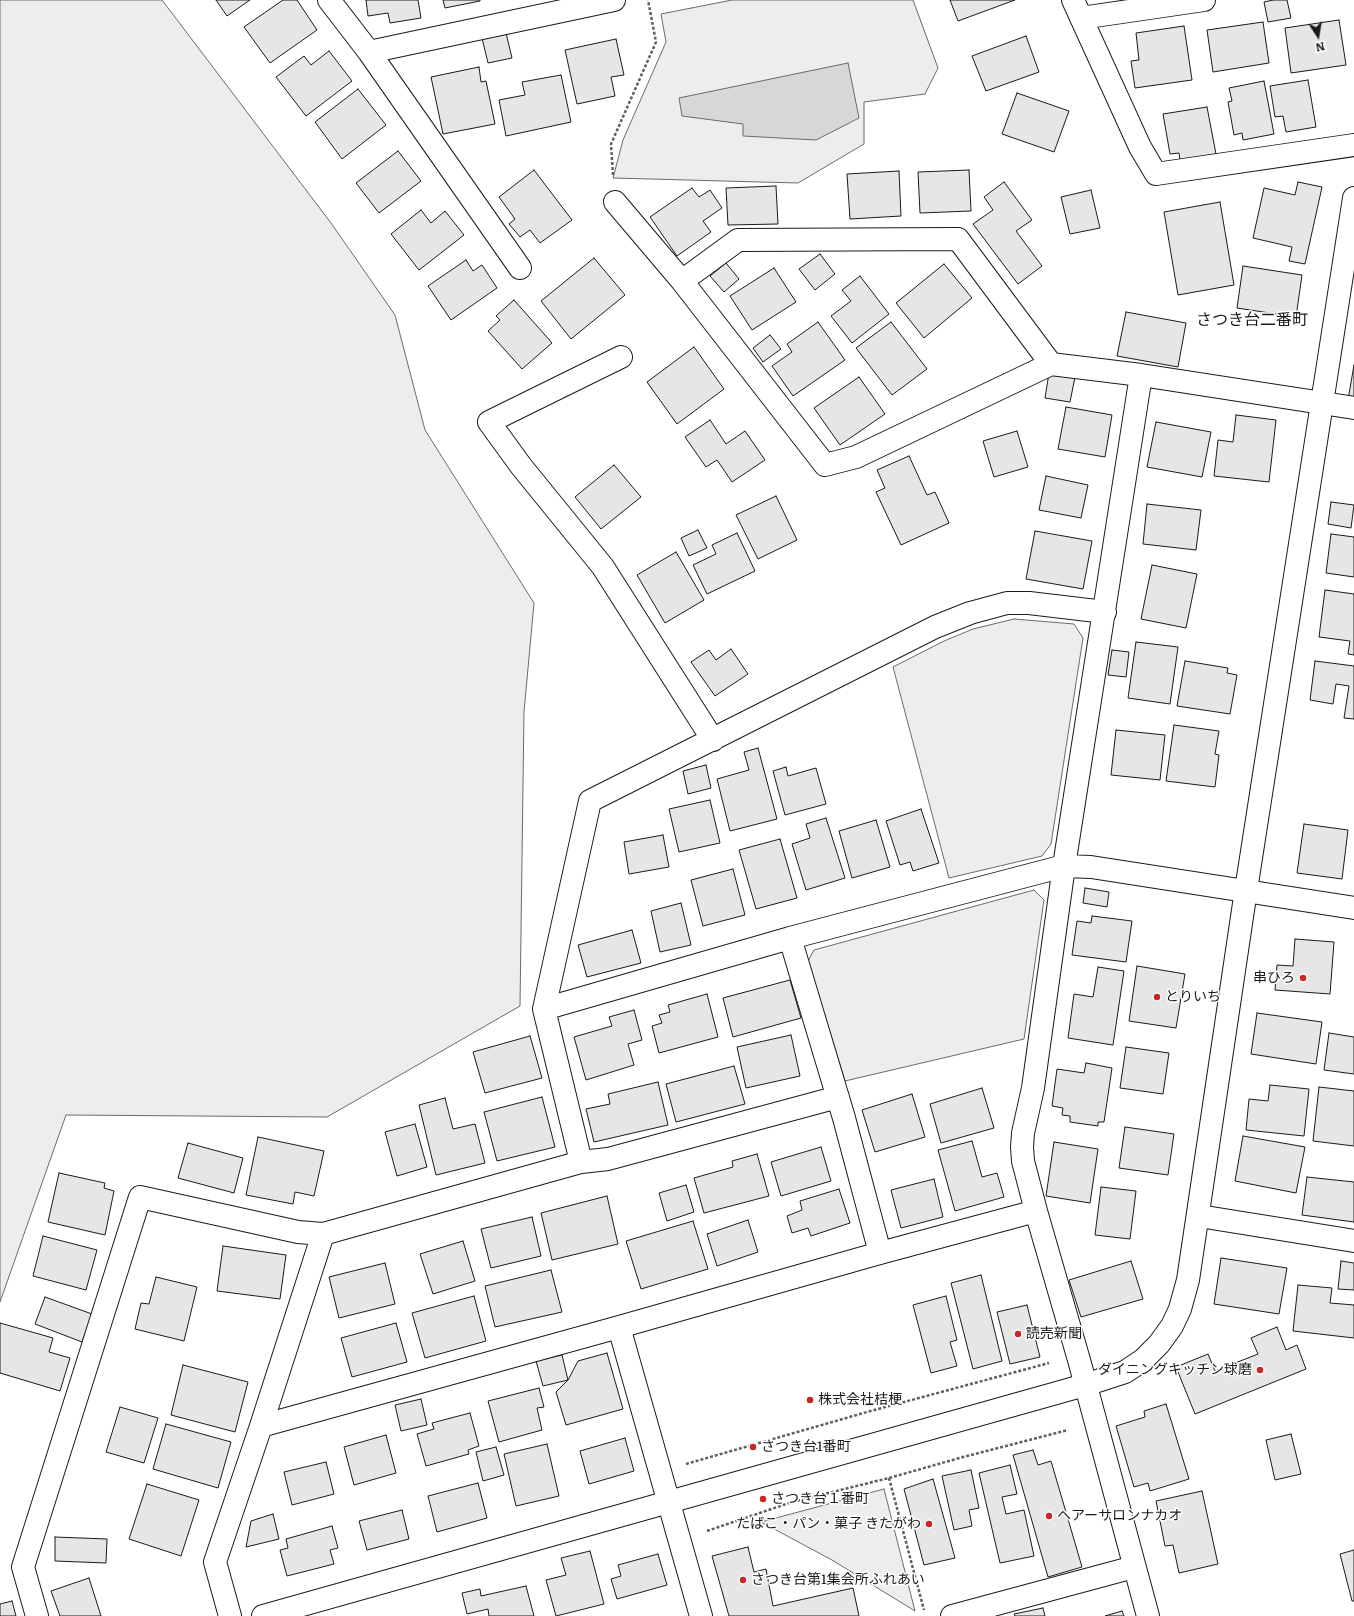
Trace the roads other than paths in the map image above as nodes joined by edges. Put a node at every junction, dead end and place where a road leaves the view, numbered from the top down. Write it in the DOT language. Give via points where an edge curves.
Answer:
graph roads {
  1 [pos="330,0"];
  2 [pos="614,0"];
  3 [pos="1204,0"];
  4 [pos="1077,9"];
  5 [pos="369,52"];
  6 [pos="1354,145"];
  7 [pos="1354,198"];
  8 [pos="614,202"];
  9 [pos="520,268"];
  10 [pos="682,281"];
  11 [pos="621,357"];
  12 [pos="1052,364"];
  13 [pos="1141,376"];
  14 [pos="1323,403"];
  15 [pos="1354,408"];
  16 [pos="1105,612"];
  17 [pos="713,740"];
  18 [pos="1064,866"];
  19 [pos="1246,890"];
  20 [pos="1354,908"];
  21 [pos="790,938"];
  22 [pos="544,1009"];
  23 [pos="838,1097"];
  24 [pos="581,1162"];
  25 [pos="1036,1211"];
  26 [pos="1199,1216"];
  27 [pos="323,1234"];
  28 [pos="1354,1241"];
  29 [pos="880,1253"];
  30 [pos="619,1327"];
  31 [pos="1085,1385"];
  32 [pos="261,1426"];
  33 [pos="669,1503"];
  34 [pos="1134,1567"];
  35 [pos="965,1614"];
  36 [pos="37,1616"];
  37 [pos="230,1616"];
  38 [pos="263,1616"];
  39 [pos="700,1616"];
  40 [pos="1148,1616"];
  1 -- 5 [label="street"];
  2 -- 5 [label="street"];
  3 -- 4 [label="street"];
  4 -- 6 [label="street" via="1140,147 1156,174"];
  5 -- 9 [label="street"];
  7 -- 14 [label="street"];
  8 -- 10 [label="street"];
  10 -- 12 [label="street" via="738,240 958,239"];
  10 -- 12 [label="street" via="825,466 856,457"];
  11 -- 17 [label="street" via="489,422 521,466 603,567"];
  12 -- 13 [label="street"];
  13 -- 14 [label="street"];
  13 -- 16 [label="street"];
  14 -- 15 [label="street"];
  14 -- 19 [label="street"];
  16 -- 17 [label="street" via="1007,603 970,613 935,627"];
  16 -- 18 [label="street"];
  17 -- 22 [label="street" via="590,801"];
  18 -- 19 [label="street" via="1091,867"];
  18 -- 21 [label="street"];
  18 -- 25 [label="street" via="1033,1088 1023,1133 1023,1161"];
  19 -- 20 [label="street"];
  19 -- 26 [label="street"];
  21 -- 22 [label="street"];
  21 -- 23 [label="street"];
  22 -- 24 [label="street"];
  23 -- 24 [label="street" via="608,1158"];
  23 -- 29 [label="street"];
  24 -- 27 [label="street"];
  25 -- 29 [label="street"];
  25 -- 31 [label="street"];
  26 -- 28 [label="street"];
  26 -- 31 [label="street" via="1188,1280 1172,1326 1159,1344 1125,1372"];
  27 -- 32 [label="street"];
  27 -- 36 [label="street" via="298,1232 140,1197 23,1567"];
  29 -- 30 [label="street"];
  30 -- 32 [label="street"];
  30 -- 33 [label="street"];
  31 -- 33 [label="street"];
  31 -- 34 [label="street"];
  32 -- 37 [label="street" via="215,1562"];
  33 -- 38 [label="street"];
  33 -- 39 [label="street"];
  34 -- 35 [label="street"];
  34 -- 40 [label="street"];
}
